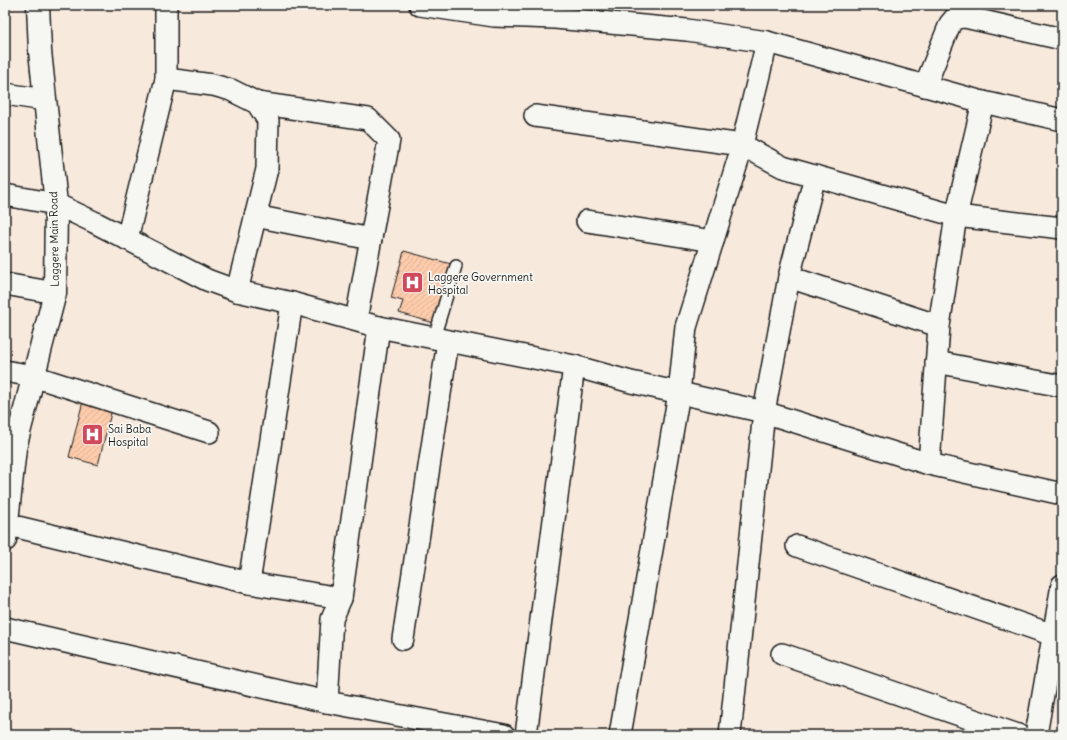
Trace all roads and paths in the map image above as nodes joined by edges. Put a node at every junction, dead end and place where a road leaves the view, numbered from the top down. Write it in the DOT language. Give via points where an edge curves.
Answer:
graph roads {
  1 [pos="38,5"];
  2 [pos="166,5"];
  3 [pos="420,5"];
  4 [pos="481,10"];
  5 [pos="1062,39"];
  6 [pos="767,42"];
  7 [pos="166,79"];
  8 [pos="925,86"];
  9 [pos="5,94"];
  10 [pos="45,100"];
  11 [pos="983,102"];
  12 [pos="257,103"];
  13 [pos="535,116"];
  14 [pos="1062,120"];
  15 [pos="742,145"];
  16 [pos="814,176"];
  17 [pos="5,195"];
  18 [pos="56,204"];
  19 [pos="255,216"];
  20 [pos="956,216"];
  21 [pos="587,221"];
  22 [pos="1062,228"];
  23 [pos="127,239"];
  24 [pos="371,239"];
  25 [pos="713,241"];
  26 [pos="456,266"];
  27 [pos="789,277"];
  28 [pos="5,284"];
  29 [pos="237,291"];
  30 [pos="55,293"];
  31 [pos="292,303"];
  32 [pos="356,320"];
  33 [pos="939,326"];
  34 [pos="379,327"];
  35 [pos="441,339"];
  36 [pos="936,362"];
  37 [pos="574,366"];
  38 [pos="5,371"];
  39 [pos="33,376"];
  40 [pos="1062,386"];
  41 [pos="679,393"];
  42 [pos="764,412"];
  43 [pos="210,432"];
  44 [pos="10,447"];
  45 [pos="929,464"];
  46 [pos="1062,494"];
  47 [pos="6,530"];
  48 [pos="797,546"];
  49 [pos="250,583"];
  50 [pos="1062,585"];
  51 [pos="341,598"];
  52 [pos="5,628"];
  53 [pos="1053,635"];
  54 [pos="403,639"];
  55 [pos="782,654"];
  56 [pos="327,702"];
  57 [pos="504,735"];
  58 [pos="526,735"];
  59 [pos="620,735"];
  60 [pos="730,735"];
  61 [pos="1018,735"];
  62 [pos="1036,735"];
  1 -- 10 [label="street, Laggere Main Road"];
  2 -- 7 [label="street"];
  3 -- 4 [label="street"];
  4 -- 6 [label="street" via="687,30"];
  5 -- 8 [label="street" via="965,17 955,18 950,24"];
  6 -- 8 [label="street"];
  6 -- 15 [label="street"];
  7 -- 12 [label="street" via="213,85 231,90"];
  7 -- 23 [label="street"];
  8 -- 11 [label="street"];
  9 -- 10 [label="street"];
  10 -- 18 [label="street, Laggere Main Road"];
  11 -- 14 [label="street"];
  11 -- 20 [label="street"];
  12 -- 19 [label="street" via="268,120 268,141 266,169"];
  12 -- 24 [label="street" via="368,119 389,140"];
  13 -- 15 [label="street"];
  15 -- 16 [label="street" via="783,167"];
  15 -- 25 [label="street"];
  16 -- 20 [label="street"];
  16 -- 27 [label="street"];
  17 -- 18 [label="street"];
  18 -- 23 [label="street"];
  18 -- 30 [label="street, Laggere Main Road"];
  19 -- 24 [label="street"];
  19 -- 29 [label="street"];
  20 -- 22 [label="street"];
  20 -- 33 [label="street"];
  21 -- 25 [label="street"];
  23 -- 29 [label="street" via="207,280"];
  24 -- 32 [label="street"];
  25 -- 41 [label="street" via="686,327"];
  26 -- 35 [label="lane"];
  27 -- 33 [label="street"];
  27 -- 42 [label="street"];
  28 -- 30 [label="street"];
  29 -- 31 [label="street"];
  30 -- 39 [label="street, Laggere Main Road"];
  31 -- 32 [label="street"];
  31 -- 49 [label="street"];
  32 -- 34 [label="street"];
  33 -- 36 [label="street"];
  34 -- 35 [label="street"];
  34 -- 51 [label="street"];
  35 -- 37 [label="street"];
  35 -- 54 [label="street"];
  36 -- 40 [label="street"];
  36 -- 45 [label="street"];
  37 -- 41 [label="street"];
  37 -- 58 [label="street"];
  38 -- 39 [label="street"];
  39 -- 43 [label="street"];
  39 -- 44 [label="street, Laggere Main Road"];
  41 -- 42 [label="street"];
  41 -- 59 [label="street"];
  42 -- 45 [label="street"];
  42 -- 60 [label="street"];
  44 -- 47 [label="street, Laggere Main Road"];
  45 -- 46 [label="street"];
  47 -- 49 [label="street"];
  48 -- 53 [label="street"];
  49 -- 51 [label="street"];
  50 -- 53 [label="street"];
  51 -- 56 [label="street" via="332,619"];
  52 -- 56 [label="street"];
  53 -- 62 [label="street"];
  55 -- 61 [label="street"];
  56 -- 57 [label="street"];
}
